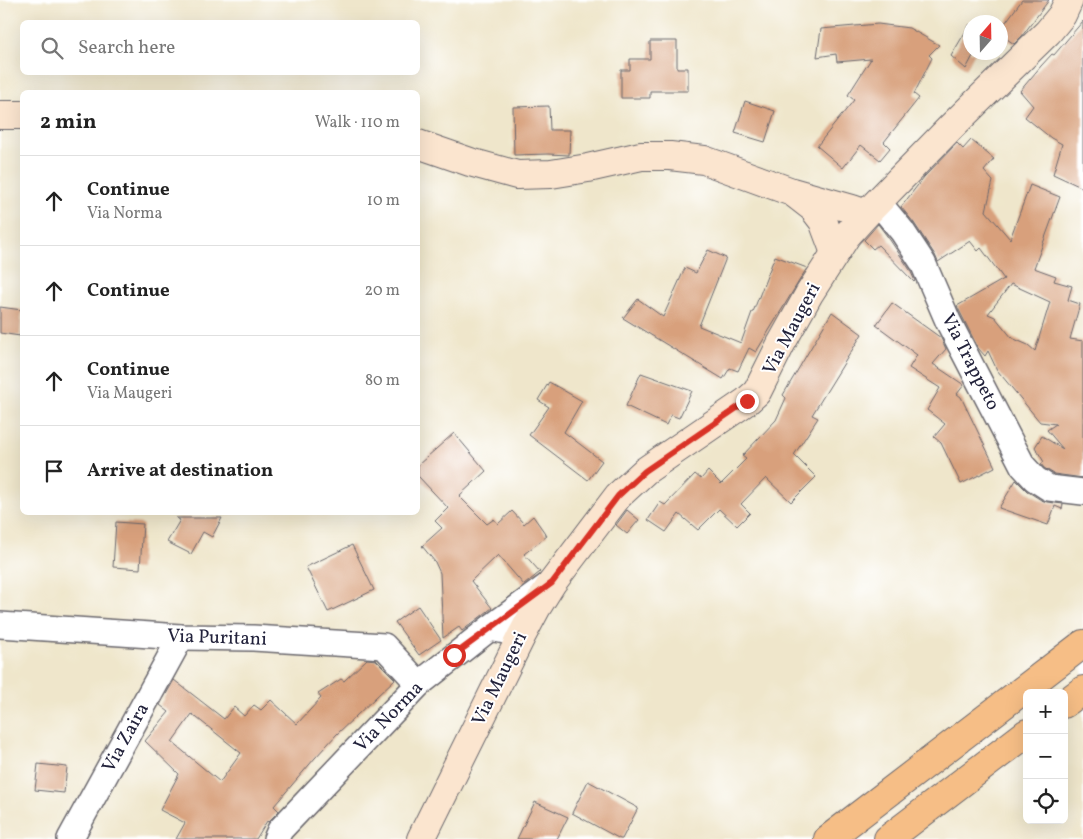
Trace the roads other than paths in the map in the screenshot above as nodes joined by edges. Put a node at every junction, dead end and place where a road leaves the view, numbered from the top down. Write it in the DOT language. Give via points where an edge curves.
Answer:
graph roads {
  1 [pos="1069,0"];
  2 [pos="0,115"];
  3 [pos="20,115"];
  4 [pos="420,145"];
  5 [pos="792,192"];
  6 [pos="872,208"];
  7 [pos="835,253"];
  8 [pos="1083,492"];
  9 [pos="552,583"];
  10 [pos="0,625"];
  11 [pos="490,628"];
  12 [pos="181,637"];
  13 [pos="520,637"];
  14 [pos="1083,644"];
  15 [pos="419,684"];
  16 [pos="1083,690"];
  17 [pos="1068,701"];
  18 [pos="1026,734"];
  19 [pos="70,839"];
  20 [pos="276,839"];
  21 [pos="421,839"];
  22 [pos="828,839"];
  23 [pos="888,839"];
  1 -- 6 [label="street, Via Maugeri" via="1048,32"];
  2 -- 3 [label="street"];
  4 -- 5 [label="street" via="517,175 551,174 640,156 704,160"];
  5 -- 6 [label="street" via="852,209"];
  5 -- 7 [label="street" via="813,208"];
  6 -- 7 [label="street, Via Maugeri"];
  6 -- 8 [label="street, Via Trappeto" via="902,231 923,263 948,322 1023,466 1049,488"];
  7 -- 9 [label="street, Via Maugeri" via="809,294 757,392 638,477 618,496"];
  9 -- 11 [label="street, Via Norma"];
  9 -- 13 [label="street, Via Maugeri"];
  10 -- 12 [label="street, Via Puritani"];
  11 -- 13 [label="street"];
  11 -- 15 [label="street, Via Norma"];
  12 -- 15 [label="street, Via Puritani" via="384,646"];
  12 -- 19 [label="street, Via Zaira"];
  13 -- 21 [label="street, Via Maugeri"];
  14 -- 22 [label="highway"];
  15 -- 20 [label="street, Via Norma" via="280,830"];
  16 -- 17 [label="highway"];
  18 -- 23 [label="highway"];
}
